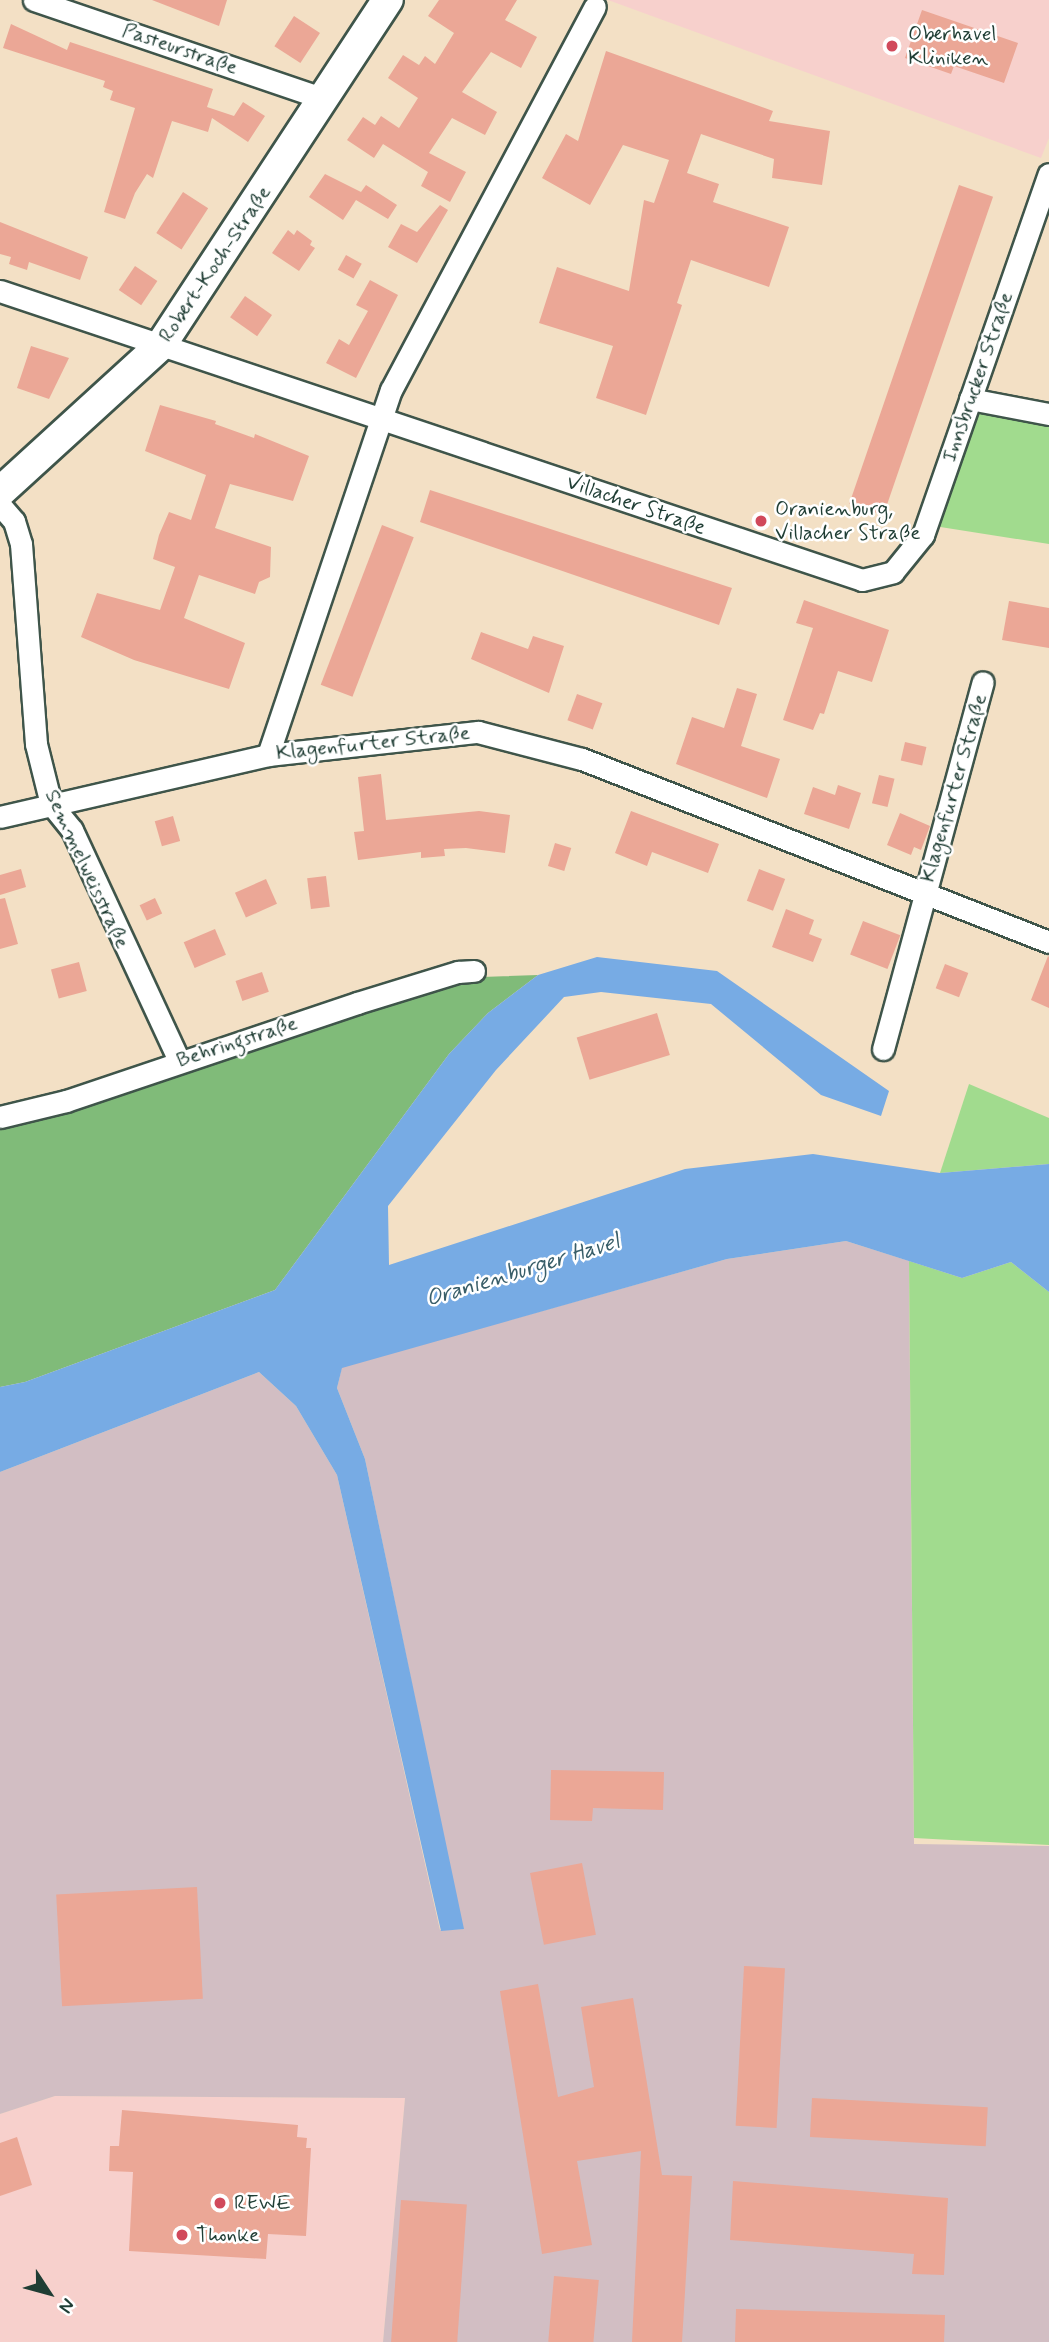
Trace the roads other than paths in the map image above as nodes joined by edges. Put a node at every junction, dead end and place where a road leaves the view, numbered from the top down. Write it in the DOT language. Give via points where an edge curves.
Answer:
graph roads {
  1 [pos="34,0"];
  2 [pos="388,0"];
  3 [pos="595,7"];
  4 [pos="325,99"];
  5 [pos="1049,176"];
  6 [pos="0,292"];
  7 [pos="161,345"];
  8 [pos="970,399"];
  9 [pos="1049,414"];
  10 [pos="381,419"];
  11 [pos="0,492"];
  12 [pos="0,505"];
  13 [pos="893,572"];
  14 [pos="983,682"];
  15 [pos="268,755"];
  16 [pos="51,804"];
  17 [pos="0,817"];
  18 [pos="924,893"];
  19 [pos="1049,942"];
  20 [pos="474,971"];
  21 [pos="883,1049"];
  22 [pos="179,1061"];
  23 [pos="0,1117"];
  1 -- 4 [label="street, Pasteurstraße"];
  2 -- 4 [label="street, Robert-Koch-Straße"];
  3 -- 10 [label="street" via="391,390"];
  4 -- 7 [label="street, Robert-Koch-Straße"];
  5 -- 8 [label="street, Innsbrucker Straße"];
  6 -- 7 [label="street, Villacher Straße"];
  7 -- 10 [label="street, Villacher Straße"];
  7 -- 11 [label="street, Robert-Koch-Straße"];
  8 -- 9 [label="street"];
  8 -- 13 [label="street, Innsbrucker Straße" via="923,535"];
  10 -- 13 [label="street, Villacher Straße" via="862,580"];
  10 -- 15 [label="street"];
  12 -- 16 [label="street, Semmelweisstraße" via="14,521 21,544 36,744"];
  14 -- 18 [label="street, Klagenfurter Straße"];
  15 -- 16 [label="street, Klagenfurter Straße"];
  15 -- 18 [label="street, Klagenfurter Straße" via="478,732 582,759"];
  16 -- 17 [label="street, Klagenfurter Straße"];
  16 -- 22 [label="street, Semmelweisstraße" via="72,830"];
  18 -- 19 [label="street, Klagenfurter Straße"];
  18 -- 21 [label="street, Klagenfurter Straße"];
  20 -- 22 [label="street, Behringstraße" via="458,972"];
  22 -- 23 [label="street, Behringstraße" via="66,1101"];
}
